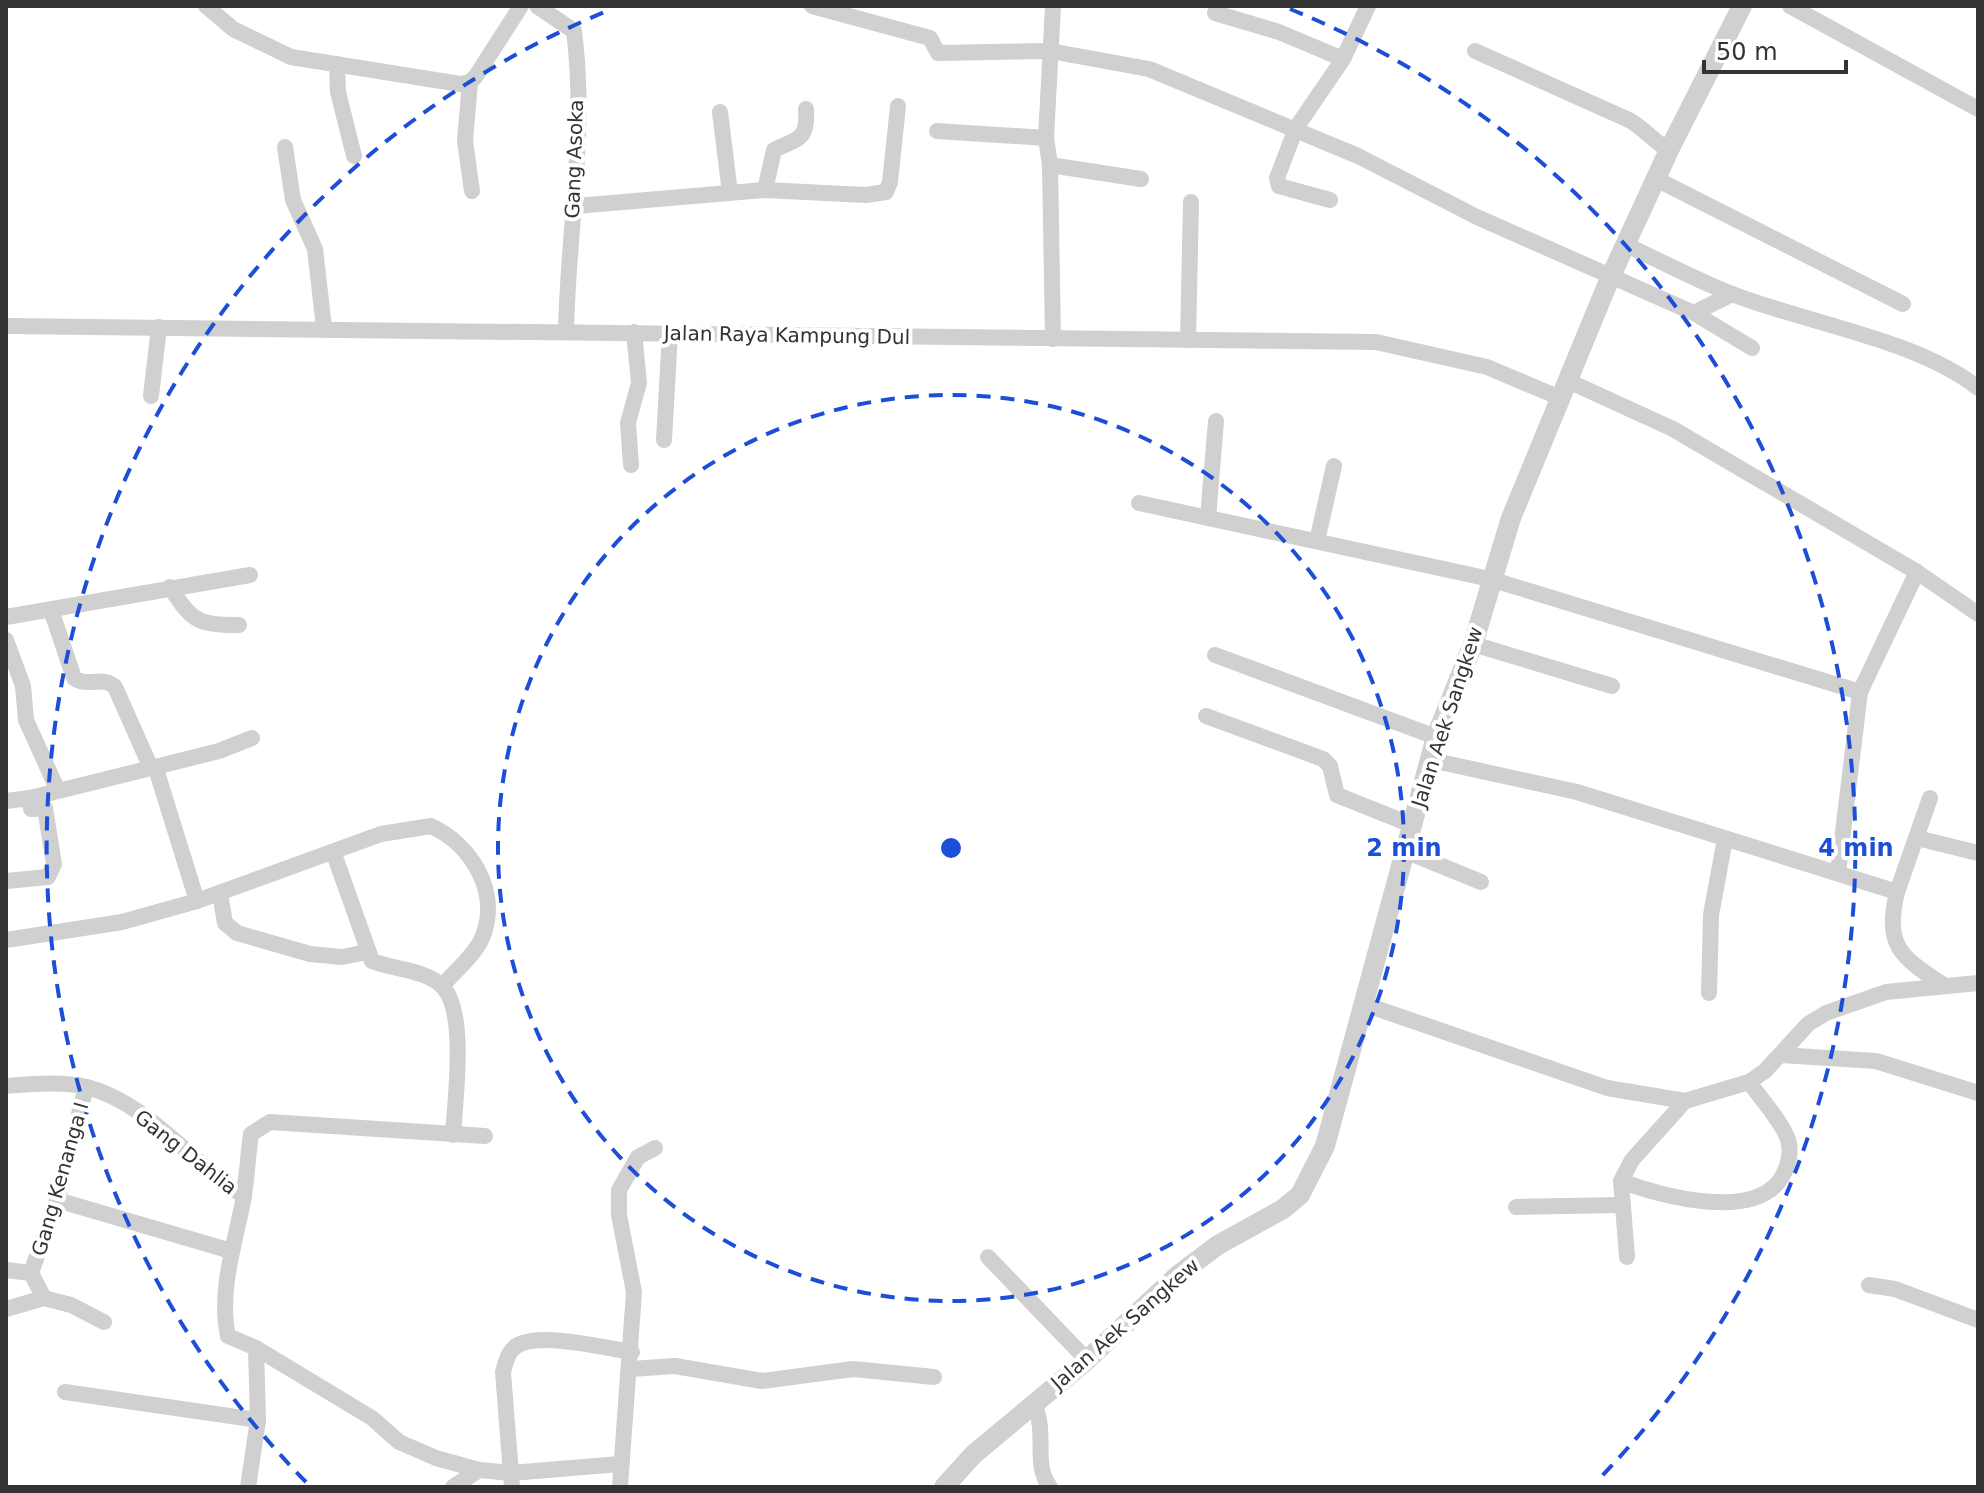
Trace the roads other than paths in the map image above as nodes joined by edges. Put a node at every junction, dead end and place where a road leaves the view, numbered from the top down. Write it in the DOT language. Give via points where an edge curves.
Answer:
graph roads {
  1 [pos="206,6"];
  2 [pos="521,6"];
  3 [pos="537,6"];
  4 [pos="812,6"];
  5 [pos="1053,6"];
  6 [pos="1368,6"];
  7 [pos="1742,6"];
  8 [pos="1790,6"];
  9 [pos="1215,13"];
  10 [pos="1050,51"];
  11 [pos="1475,51"];
  12 [pos="1343,59"];
  13 [pos="337,64"];
  14 [pos="470,82"];
  15 [pos="898,106"];
  16 [pos="806,109"];
  17 [pos="1978,109"];
  18 [pos="720,112"];
  19 [pos="1296,128"];
  20 [pos="937,131"];
  21 [pos="1046,138"];
  22 [pos="285,147"];
  23 [pos="1669,150"];
  24 [pos="354,156"];
  25 [pos="1050,165"];
  26 [pos="1141,179"];
  27 [pos="1658,180"];
  28 [pos="765,190"];
  29 [pos="472,191"];
  30 [pos="730,193"];
  31 [pos="1330,200"];
  32 [pos="1191,202"];
  33 [pos="576,206"];
  34 [pos="1626,245"];
  35 [pos="1610,278"];
  36 [pos="1732,294"];
  37 [pos="1903,304"];
  38 [pos="1694,313"];
  39 [pos="6,326"];
  40 [pos="159,327"];
  41 [pos="324,327"];
  42 [pos="566,331"];
  43 [pos="634,332"];
  44 [pos="670,333"];
  45 [pos="1053,339"];
  46 [pos="1188,340"];
  47 [pos="1752,348"];
  48 [pos="1562,388"];
  49 [pos="1978,388"];
  50 [pos="151,396"];
  51 [pos="1216,421"];
  52 [pos="664,440"];
  53 [pos="631,465"];
  54 [pos="1334,466"];
  55 [pos="1139,503"];
  56 [pos="1208,518"];
  57 [pos="1317,541"];
  58 [pos="1917,572"];
  59 [pos="250,575"];
  60 [pos="1490,579"];
  61 [pos="170,587"];
  62 [pos="51,610"];
  63 [pos="1978,614"];
  64 [pos="6,617"];
  65 [pos="239,625"];
  66 [pos="6,640"];
  67 [pos="1473,644"];
  68 [pos="1215,655"];
  69 [pos="1612,686"];
  70 [pos="1860,692"];
  71 [pos="1206,716"];
  72 [pos="1436,737"];
  73 [pos="252,738"];
  74 [pos="1431,760"];
  75 [pos="154,768"];
  76 [pos="58,791"];
  77 [pos="30,798"];
  78 [pos="1930,798"];
  79 [pos="6,801"];
  80 [pos="1412,825"];
  81 [pos="1917,838"];
  82 [pos="1725,839"];
  83 [pos="1405,851"];
  84 [pos="1978,853"];
  85 [pos="334,854"];
  86 [pos="1838,873"];
  87 [pos="6,881"];
  88 [pos="1481,882"];
  89 [pos="1897,892"];
  90 [pos="220,893"];
  91 [pos="197,901"];
  92 [pos="6,940"];
  93 [pos="367,952"];
  94 [pos="1978,983"];
  95 [pos="1942,984"];
  96 [pos="442,986"];
  97 [pos="1709,993"];
  98 [pos="1364,1004"];
  99 [pos="1781,1055"];
  100 [pos="1749,1082"];
  101 [pos="6,1086"];
  102 [pos="86,1087"];
  103 [pos="1978,1093"];
  104 [pos="1685,1101"];
  105 [pos="453,1135"];
  106 [pos="485,1136"];
  107 [pos="655,1148"];
  108 [pos="1621,1181"];
  109 [pos="244,1196"];
  110 [pos="57,1200"];
  111 [pos="1621,1205"];
  112 [pos="1516,1207"];
  113 [pos="231,1251"];
  114 [pos="988,1257"];
  115 [pos="1627,1257"];
  116 [pos="6,1270"];
  117 [pos="31,1273"];
  118 [pos="1869,1285"];
  119 [pos="44,1298"];
  120 [pos="6,1309"];
  121 [pos="1978,1320"];
  122 [pos="104,1322"];
  123 [pos="256,1348"];
  124 [pos="631,1360"];
  125 [pos="1087,1360"];
  126 [pos="934,1377"];
  127 [pos="65,1392"];
  128 [pos="1034,1403"];
  129 [pos="258,1420"];
  130 [pos="620,1464"];
  131 [pos="479,1470"];
  132 [pos="512,1480"];
  133 [pos="248,1487"];
  134 [pos="453,1487"];
  135 [pos="620,1487"];
  136 [pos="944,1487"];
  137 [pos="1050,1487"];
  1 -- 13 [label="street" via="233,29 291,57"];
  2 -- 14 [label="street"];
  3 -- 33 [label="street, Gang Asoka" via="574,31"];
  4 -- 10 [label="street" via="928,37 938,53"];
  5 -- 10 [label="street"];
  6 -- 12 [label="street"];
  7 -- 23 [label="street, Jalan Aek Sangkew"];
  8 -- 17 [label="street"];
  9 -- 12 [label="street"];
  10 -- 19 [label="street" via="1149,69"];
  10 -- 21 [label="street"];
  11 -- 23 [label="street" via="1629,120"];
  12 -- 19 [label="street"];
  13 -- 14 [label="street"];
  13 -- 24 [label="street" via="338,92"];
  14 -- 29 [label="street" via="465,141"];
  15 -- 28 [label="street" via="886,192"];
  16 -- 28 [label="street" via="803,135 774,150"];
  18 -- 30 [label="street"];
  19 -- 31 [label="street" via="1277,183"];
  19 -- 35 [label="street"];
  20 -- 21 [label="street"];
  21 -- 25 [label="street"];
  22 -- 41 [label="street" via="293,200 315,249"];
  23 -- 27 [label="street, Jalan Aek Sangkew"];
  25 -- 26 [label="street"];
  25 -- 45 [label="street"];
  27 -- 34 [label="street, Jalan Aek Sangkew"];
  27 -- 37 [label="street"];
  28 -- 30 [label="street"];
  30 -- 33 [label="street"];
  32 -- 46 [label="street"];
  33 -- 42 [label="street, Gang Asoka" via="568,248"];
  34 -- 35 [label="street, Jalan Aek Sangkew"];
  34 -- 36 [label="street"];
  35 -- 38 [label="street"];
  35 -- 48 [label="street, Jalan Aek Sangkew"];
  36 -- 38 [label="street"];
  36 -- 49 [label="street" via="1914,355"];
  38 -- 47 [label="street"];
  39 -- 40 [label="street, Jalan Raya Kampung Dul"];
  40 -- 41 [label="street, Jalan Raya Kampung Dul"];
  40 -- 50 [label="street"];
  41 -- 42 [label="street, Jalan Raya Kampung Dul"];
  42 -- 43 [label="street, Jalan Raya Kampung Dul"];
  43 -- 44 [label="street, Jalan Raya Kampung Dul"];
  43 -- 53 [label="street" via="639,383 628,423"];
  44 -- 45 [label="street, Jalan Raya Kampung Dul"];
  44 -- 52 [label="street"];
  45 -- 46 [label="street, Jalan Raya Kampung Dul"];
  46 -- 48 [label="street, Jalan Raya Kampung Dul" via="1376,342"];
  48 -- 58 [label="street, Jalan Raya Kampung Dul" via="1673,429"];
  48 -- 60 [label="street, Jalan Aek Sangkew"];
  51 -- 56 [label="street"];
  54 -- 57 [label="street"];
  55 -- 56 [label="street"];
  56 -- 57 [label="street"];
  57 -- 60 [label="street"];
  58 -- 63 [label="street, Jalan Raya Kampung Dul"];
  58 -- 70 [label="street"];
  59 -- 61 [label="street"];
  60 -- 67 [label="street, Jalan Aek Sangkew"];
  60 -- 70 [label="street"];
  61 -- 62 [label="street"];
  61 -- 65 [label="street" via="194,620"];
  62 -- 64 [label="street"];
  62 -- 75 [label="street" via="74,678 115,687"];
  66 -- 76 [label="street" via="23,686 26,720"];
  67 -- 69 [label="street"];
  67 -- 72 [label="street, Jalan Aek Sangkew"];
  68 -- 72 [label="street"];
  70 -- 86 [label="street"];
  71 -- 80 [label="street" via="1323,759 1337,795"];
  72 -- 74 [label="street, Jalan Aek Sangkew"];
  73 -- 75 [label="street"];
  74 -- 80 [label="street, Jalan Aek Sangkew"];
  74 -- 82 [label="street" via="1577,792"];
  75 -- 76 [label="street"];
  75 -- 91 [label="street"];
  76 -- 77 [label="street"];
  77 -- 79 [label="street"];
  77 -- 87 [label="street" via="31,809 45,808 54,864 48,877"];
  78 -- 81 [label="street"];
  80 -- 83 [label="street, Jalan Aek Sangkew"];
  81 -- 84 [label="street"];
  81 -- 89 [label="street"];
  82 -- 86 [label="street"];
  82 -- 97 [label="street" via="1711,915"];
  83 -- 88 [label="street"];
  83 -- 98 [label="street, Jalan Aek Sangkew"];
  85 -- 90 [label="street"];
  85 -- 93 [label="street"];
  85 -- 96 [label="street" via="351,843 413,826 431,826 461,844 488,890 489,910 482,940"];
  86 -- 89 [label="street"];
  89 -- 95 [label="street" via="1892,938 1903,957"];
  90 -- 91 [label="street"];
  90 -- 93 [label="street" via="225,923 237,933 323,957"];
  91 -- 92 [label="street" via="122,922"];
  93 -- 96 [label="street" via="372,961"];
  94 -- 95 [label="street"];
  95 -- 99 [label="street" via="1886,992 1826,1013 1808,1024"];
  96 -- 105 [label="street" via="455,1028"];
  98 -- 104 [label="street" via="1607,1088"];
  98 -- 125 [label="street, Jalan Aek Sangkew" via="1325,1146 1300,1195 1178,1275"];
  99 -- 100 [label="street"];
  99 -- 103 [label="street" via="1876,1061"];
  100 -- 104 [label="street"];
  100 -- 108 [label="street" via="1788,1138 1787,1168 1768,1194 1711,1201"];
  101 -- 102 [label="street"];
  102 -- 109 [label="street, Gang Dahlia" via="161,1128 210,1174"];
  102 -- 110 [label="street, Gang Kenanga I"];
  104 -- 108 [label="street" via="1632,1160"];
  105 -- 106 [label="street"];
  105 -- 109 [label="street" via="270,1122 251,1134"];
  107 -- 124 [label="street" via="638,1157 619,1190 634,1292"];
  108 -- 111 [label="street"];
  109 -- 113 [label="street"];
  110 -- 113 [label="street"];
  110 -- 117 [label="street, Gang Kenanga I"];
  111 -- 112 [label="street"];
  111 -- 115 [label="street"];
  113 -- 123 [label="street" via="224,1319 228,1336"];
  114 -- 125 [label="street"];
  116 -- 117 [label="street"];
  117 -- 119 [label="street, Gang Kenanga I"];
  118 -- 121 [label="street" via="1895,1289"];
  119 -- 120 [label="street"];
  119 -- 122 [label="street"];
  123 -- 129 [label="street"];
  123 -- 131 [label="street" via="372,1418 399,1442"];
  124 -- 126 [label="street" via="762,1381 853,1369"];
  124 -- 130 [label="street"];
  124 -- 132 [label="street" via="546,1341 516,1345 503,1372"];
  125 -- 128 [label="street, Jalan Aek Sangkew"];
  127 -- 129 [label="street"];
  128 -- 136 [label="street, Jalan Aek Sangkew"];
  128 -- 137 [label="street" via="1042,1422 1041,1471"];
  129 -- 133 [label="street"];
  130 -- 132 [label="street"];
  130 -- 135 [label="street"];
  131 -- 132 [label="street"];
  131 -- 134 [label="street"];
}
